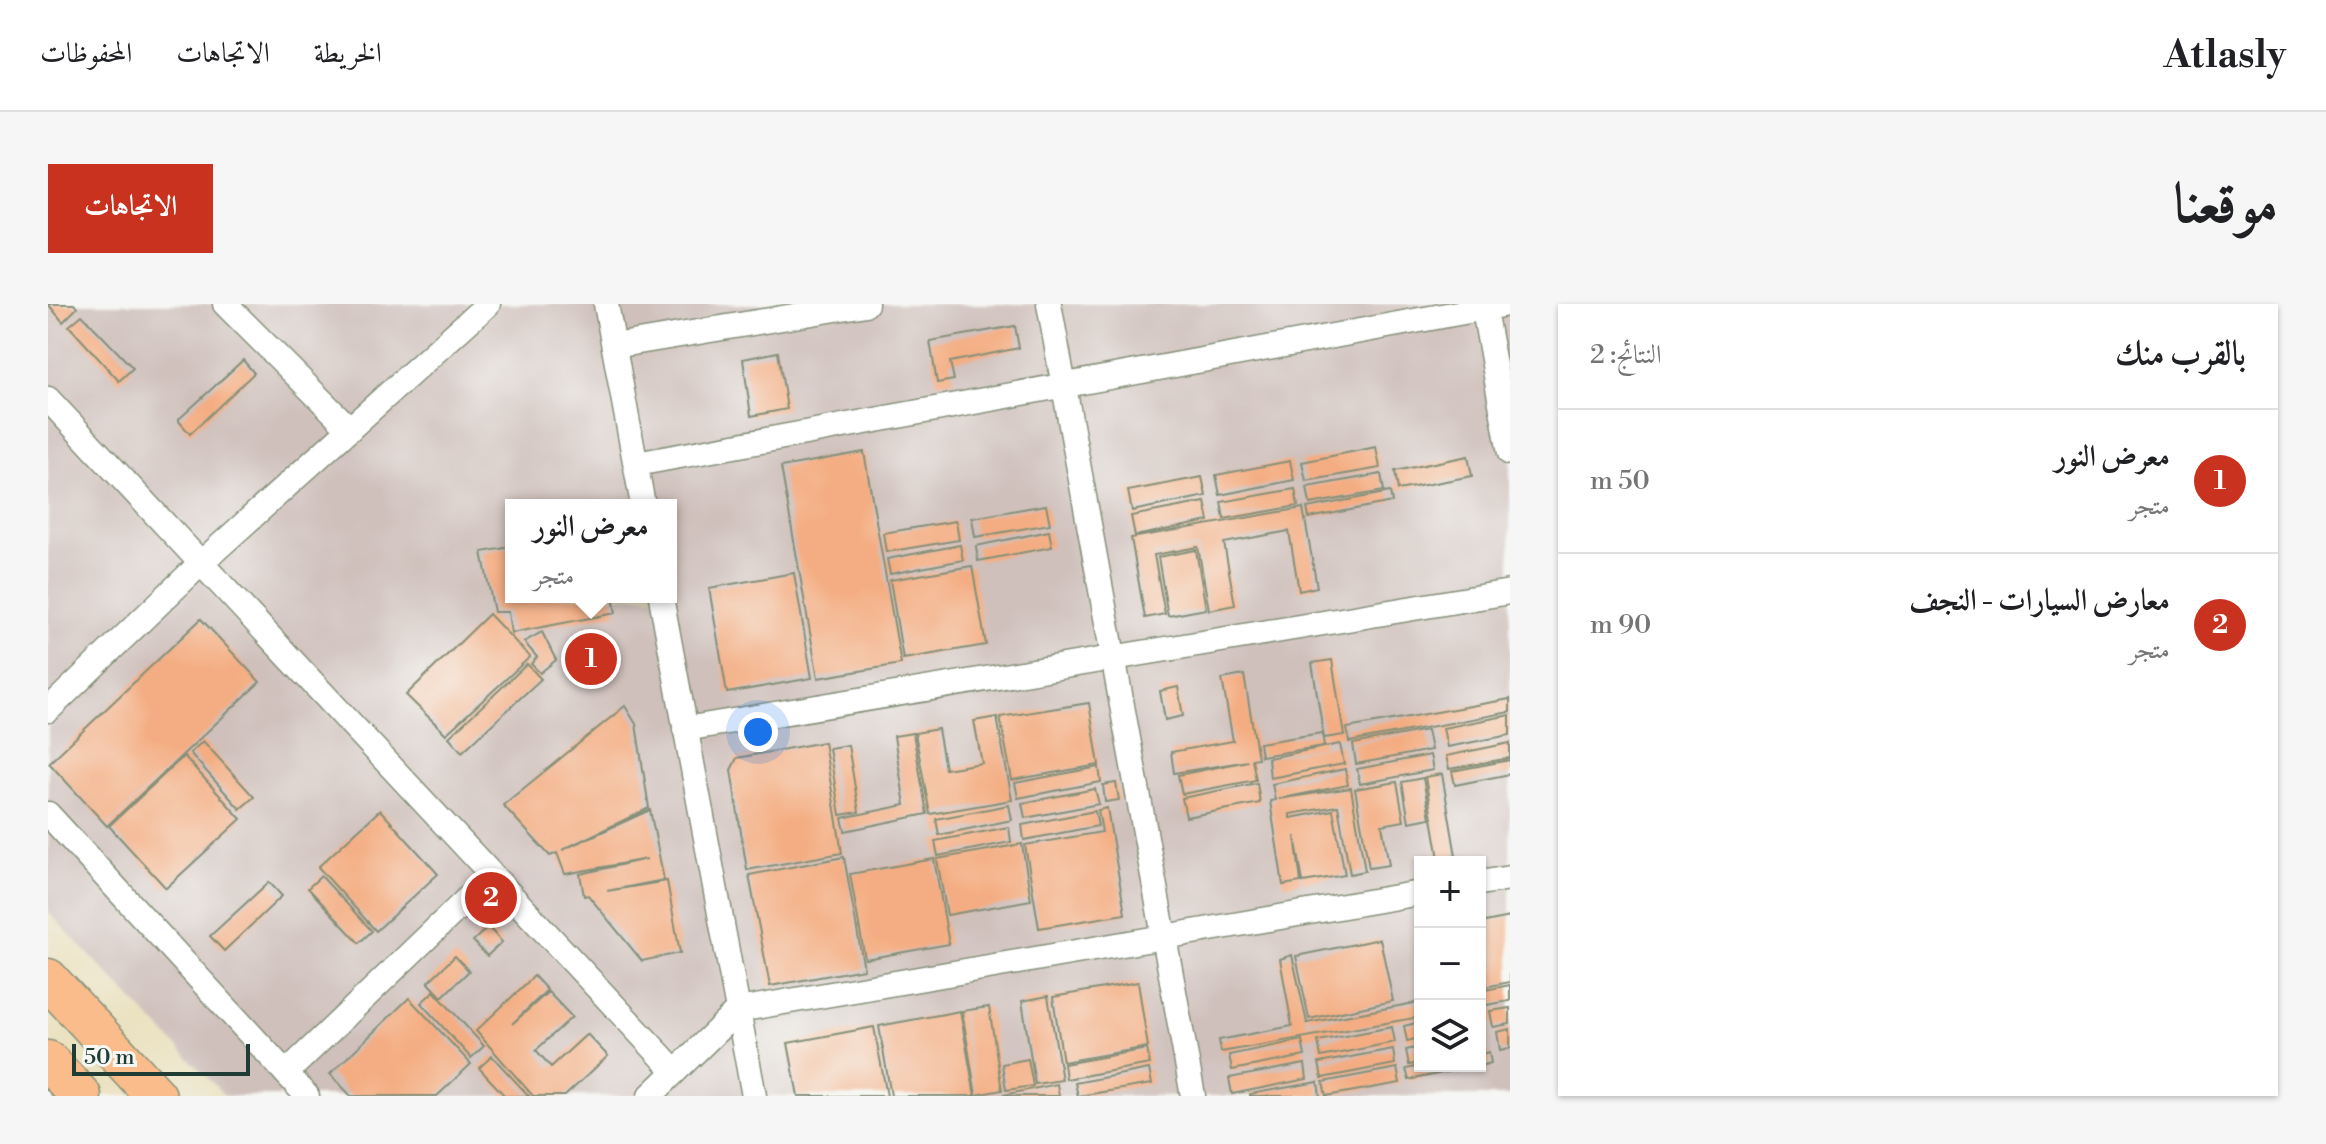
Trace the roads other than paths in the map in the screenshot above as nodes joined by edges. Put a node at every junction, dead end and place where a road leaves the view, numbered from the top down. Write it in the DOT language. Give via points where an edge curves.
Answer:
graph roads {
  1 [pos="225,304"];
  2 [pos="488,304"];
  3 [pos="606,304"];
  4 [pos="866,304"];
  5 [pos="1049,304"];
  6 [pos="1491,305"];
  7 [pos="614,346"];
  8 [pos="1064,385"];
  9 [pos="48,399"];
  10 [pos="350,429"];
  11 [pos="1510,453"];
  12 [pos="636,464"];
  13 [pos="642,499"];
  14 [pos="201,563"];
  15 [pos="1510,592"];
  16 [pos="662,603"];
  17 [pos="1113,658"];
  18 [pos="48,710"];
  19 [pos="685,729"];
  20 [pos="48,814"];
  21 [pos="492,875"];
  22 [pos="1510,878"];
  23 [pos="1486,882"];
  24 [pos="1414,894"];
  25 [pos="1164,937"];
  26 [pos="48,979"];
  27 [pos="738,1010"];
  28 [pos="48,1061"];
  29 [pos="675,1071"];
  30 [pos="286,1073"];
  31 [pos="81,1096"];
  32 [pos="156,1096"];
  33 [pos="307,1096"];
  34 [pos="650,1096"];
  35 [pos="754,1096"];
  36 [pos="1193,1096"];
  1 -- 10 [label="street"];
  2 -- 10 [label="street"];
  3 -- 7 [label="street"];
  4 -- 7 [label="street"];
  5 -- 8 [label="street"];
  6 -- 8 [label="street"];
  6 -- 11 [label="street"];
  7 -- 12 [label="street"];
  8 -- 12 [label="street"];
  8 -- 17 [label="street"];
  9 -- 14 [label="street"];
  10 -- 14 [label="street"];
  12 -- 13 [label="street"];
  14 -- 18 [label="street"];
  14 -- 21 [label="street"];
  15 -- 17 [label="street"];
  16 -- 19 [label="street"];
  17 -- 19 [label="street"];
  17 -- 25 [label="street"];
  19 -- 27 [label="street"];
  20 -- 30 [label="street"];
  21 -- 29 [label="street"];
  21 -- 30 [label="street"];
  22 -- 23 [label="street"];
  24 -- 25 [label="street"];
  25 -- 27 [label="street"];
  25 -- 36 [label="street"];
  26 -- 32 [label="main road"];
  27 -- 29 [label="street"];
  27 -- 35 [label="street"];
  28 -- 31 [label="main road"];
  29 -- 34 [label="street"];
  30 -- 33 [label="street"];
}
